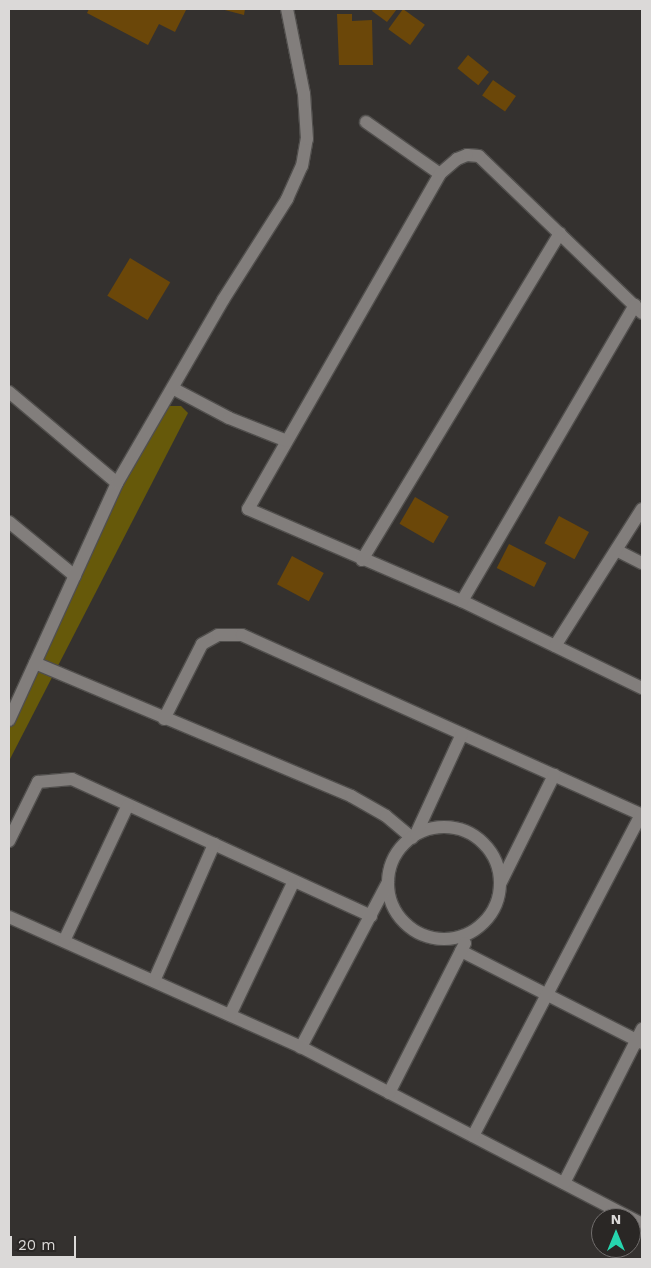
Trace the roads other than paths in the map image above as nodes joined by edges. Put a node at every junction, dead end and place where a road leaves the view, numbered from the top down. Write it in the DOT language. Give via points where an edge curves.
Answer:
graph roads {
  1 [pos="287,9"];
  2 [pos="366,122"];
  3 [pos="440,174"];
  4 [pos="560,233"];
  5 [pos="638,309"];
  6 [pos="174,388"];
  7 [pos="9,392"];
  8 [pos="287,441"];
  9 [pos="117,483"];
  10 [pos="642,509"];
  11 [pos="9,522"];
  12 [pos="618,551"];
  13 [pos="362,560"];
  14 [pos="642,563"];
  15 [pos="75,576"];
  16 [pos="462,601"];
  17 [pos="555,646"];
  18 [pos="35,663"];
  19 [pos="642,688"];
  20 [pos="164,718"];
  21 [pos="9,720"];
  22 [pos="462,734"];
  23 [pos="554,775"];
  24 [pos="128,805"];
  25 [pos="642,814"];
  26 [pos="414,836"];
  27 [pos="9,841"];
  28 [pos="214,844"];
  29 [pos="294,881"];
  30 [pos="388,882"];
  31 [pos="500,884"];
  32 [pos="371,916"];
  33 [pos="9,917"];
  34 [pos="472,932"];
  35 [pos="64,941"];
  36 [pos="461,950"];
  37 [pos="154,982"];
  38 [pos="546,995"];
  39 [pos="230,1015"];
  40 [pos="640,1037"];
  41 [pos="301,1047"];
  42 [pos="389,1093"];
  43 [pos="473,1136"];
  44 [pos="564,1183"];
  45 [pos="615,1208"];
  1 -- 6 [label="street" via="304,94 307,139 302,166 287,199 223,300"];
  2 -- 3 [label="street"];
  3 -- 4 [label="street" via="467,155 479,156"];
  3 -- 8 [label="street"];
  4 -- 5 [label="street"];
  4 -- 13 [label="street"];
  5 -- 16 [label="street"];
  6 -- 8 [label="street" via="229,418"];
  6 -- 9 [label="street"];
  7 -- 9 [label="street"];
  8 -- 13 [label="street" via="248,510"];
  9 -- 15 [label="street"];
  10 -- 12 [label="street"];
  11 -- 15 [label="street"];
  12 -- 14 [label="street"];
  12 -- 17 [label="street"];
  13 -- 16 [label="street"];
  15 -- 18 [label="street"];
  16 -- 17 [label="street"];
  17 -- 19 [label="street"];
  18 -- 20 [label="street"];
  18 -- 21 [label="street"];
  20 -- 22 [label="street" via="202,644 218,635 242,635"];
  20 -- 26 [label="street" via="351,796"];
  22 -- 23 [label="street"];
  22 -- 26 [label="street"];
  23 -- 25 [label="street"];
  23 -- 31 [label="street"];
  24 -- 27 [label="street" via="72,779 38,782"];
  24 -- 28 [label="street"];
  24 -- 35 [label="street"];
  25 -- 38 [label="street"];
  26 -- 30 [label="street" via="396,854"];
  26 -- 31 [label="street" via="444,827 473,835 493,856"];
  28 -- 29 [label="street"];
  28 -- 37 [label="street"];
  29 -- 32 [label="street"];
  29 -- 39 [label="street"];
  30 -- 32 [label="street"];
  30 -- 34 [label="street" via="395,910 415,931 443,938"];
  31 -- 34 [label="street" via="492,911"];
  32 -- 41 [label="street"];
  33 -- 35 [label="street"];
  34 -- 36 [label="street"];
  35 -- 37 [label="street"];
  36 -- 38 [label="street"];
  36 -- 42 [label="street"];
  37 -- 39 [label="street"];
  38 -- 40 [label="street"];
  38 -- 43 [label="street"];
  39 -- 41 [label="street"];
  40 -- 44 [label="street"];
  41 -- 42 [label="street"];
  42 -- 43 [label="street"];
  43 -- 44 [label="street"];
  44 -- 45 [label="street"];
}
